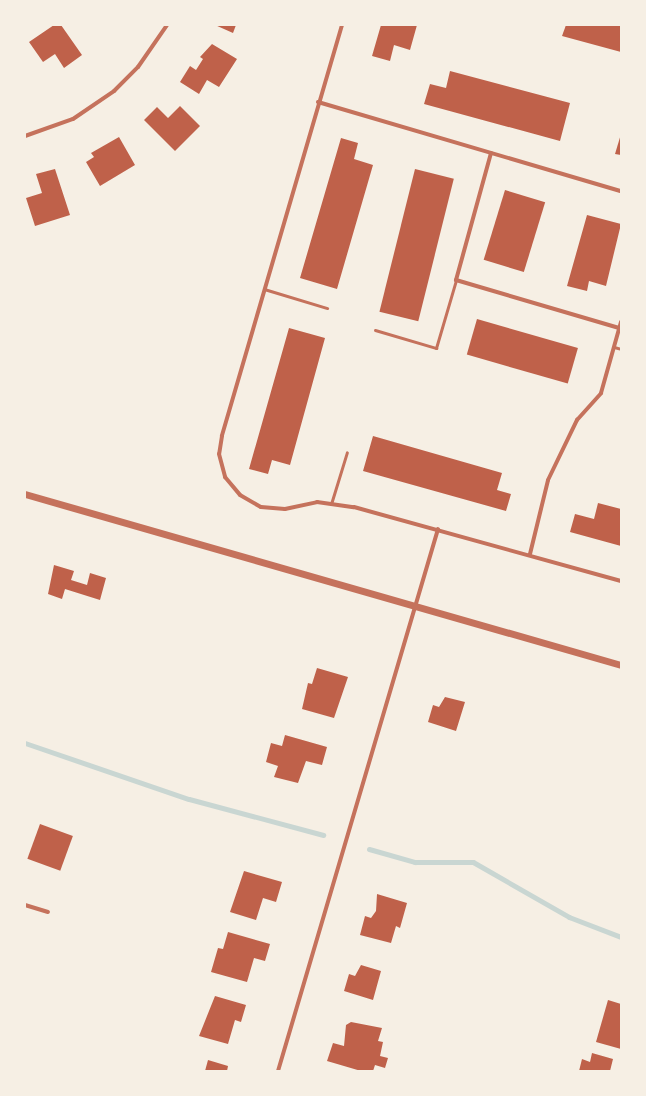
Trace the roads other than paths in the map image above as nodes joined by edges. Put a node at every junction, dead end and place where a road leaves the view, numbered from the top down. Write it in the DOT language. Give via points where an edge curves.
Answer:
graph roads {
  1 [pos="167,25"];
  2 [pos="342,25"];
  3 [pos="318,102"];
  4 [pos="25,136"];
  5 [pos="491,153"];
  6 [pos="621,192"];
  7 [pos="456,280"];
  8 [pos="264,289"];
  9 [pos="327,308"];
  10 [pos="621,322"];
  11 [pos="619,328"];
  12 [pos="375,330"];
  13 [pos="614,347"];
  14 [pos="621,349"];
  15 [pos="347,452"];
  16 [pos="25,494"];
  17 [pos="331,504"];
  18 [pos="438,529"];
  19 [pos="530,554"];
  20 [pos="621,580"];
  21 [pos="415,607"];
  22 [pos="621,665"];
  23 [pos="25,905"];
  24 [pos="48,912"];
  25 [pos="278,1071"];
  1 -- 4 [label="street" via="138,67 114,91 72,119"];
  2 -- 3 [label="street"];
  3 -- 5 [label="street"];
  3 -- 8 [label="street"];
  5 -- 6 [label="street"];
  5 -- 7 [label="street"];
  7 -- 11 [label="street"];
  7 -- 12 [label="lane" via="436,348"];
  8 -- 9 [label="lane"];
  8 -- 17 [label="street" via="222,436 219,454 225,477 240,495 261,507 286,509 317,502"];
  10 -- 11 [label="street"];
  11 -- 13 [label="street"];
  13 -- 14 [label="lane"];
  13 -- 19 [label="street" via="601,393 577,420 548,480"];
  15 -- 17 [label="lane"];
  16 -- 21 [label="street"];
  17 -- 18 [label="street"];
  18 -- 19 [label="street"];
  18 -- 21 [label="street"];
  19 -- 20 [label="street"];
  21 -- 22 [label="street"];
  21 -- 25 [label="street"];
  23 -- 24 [label="street"];
}
